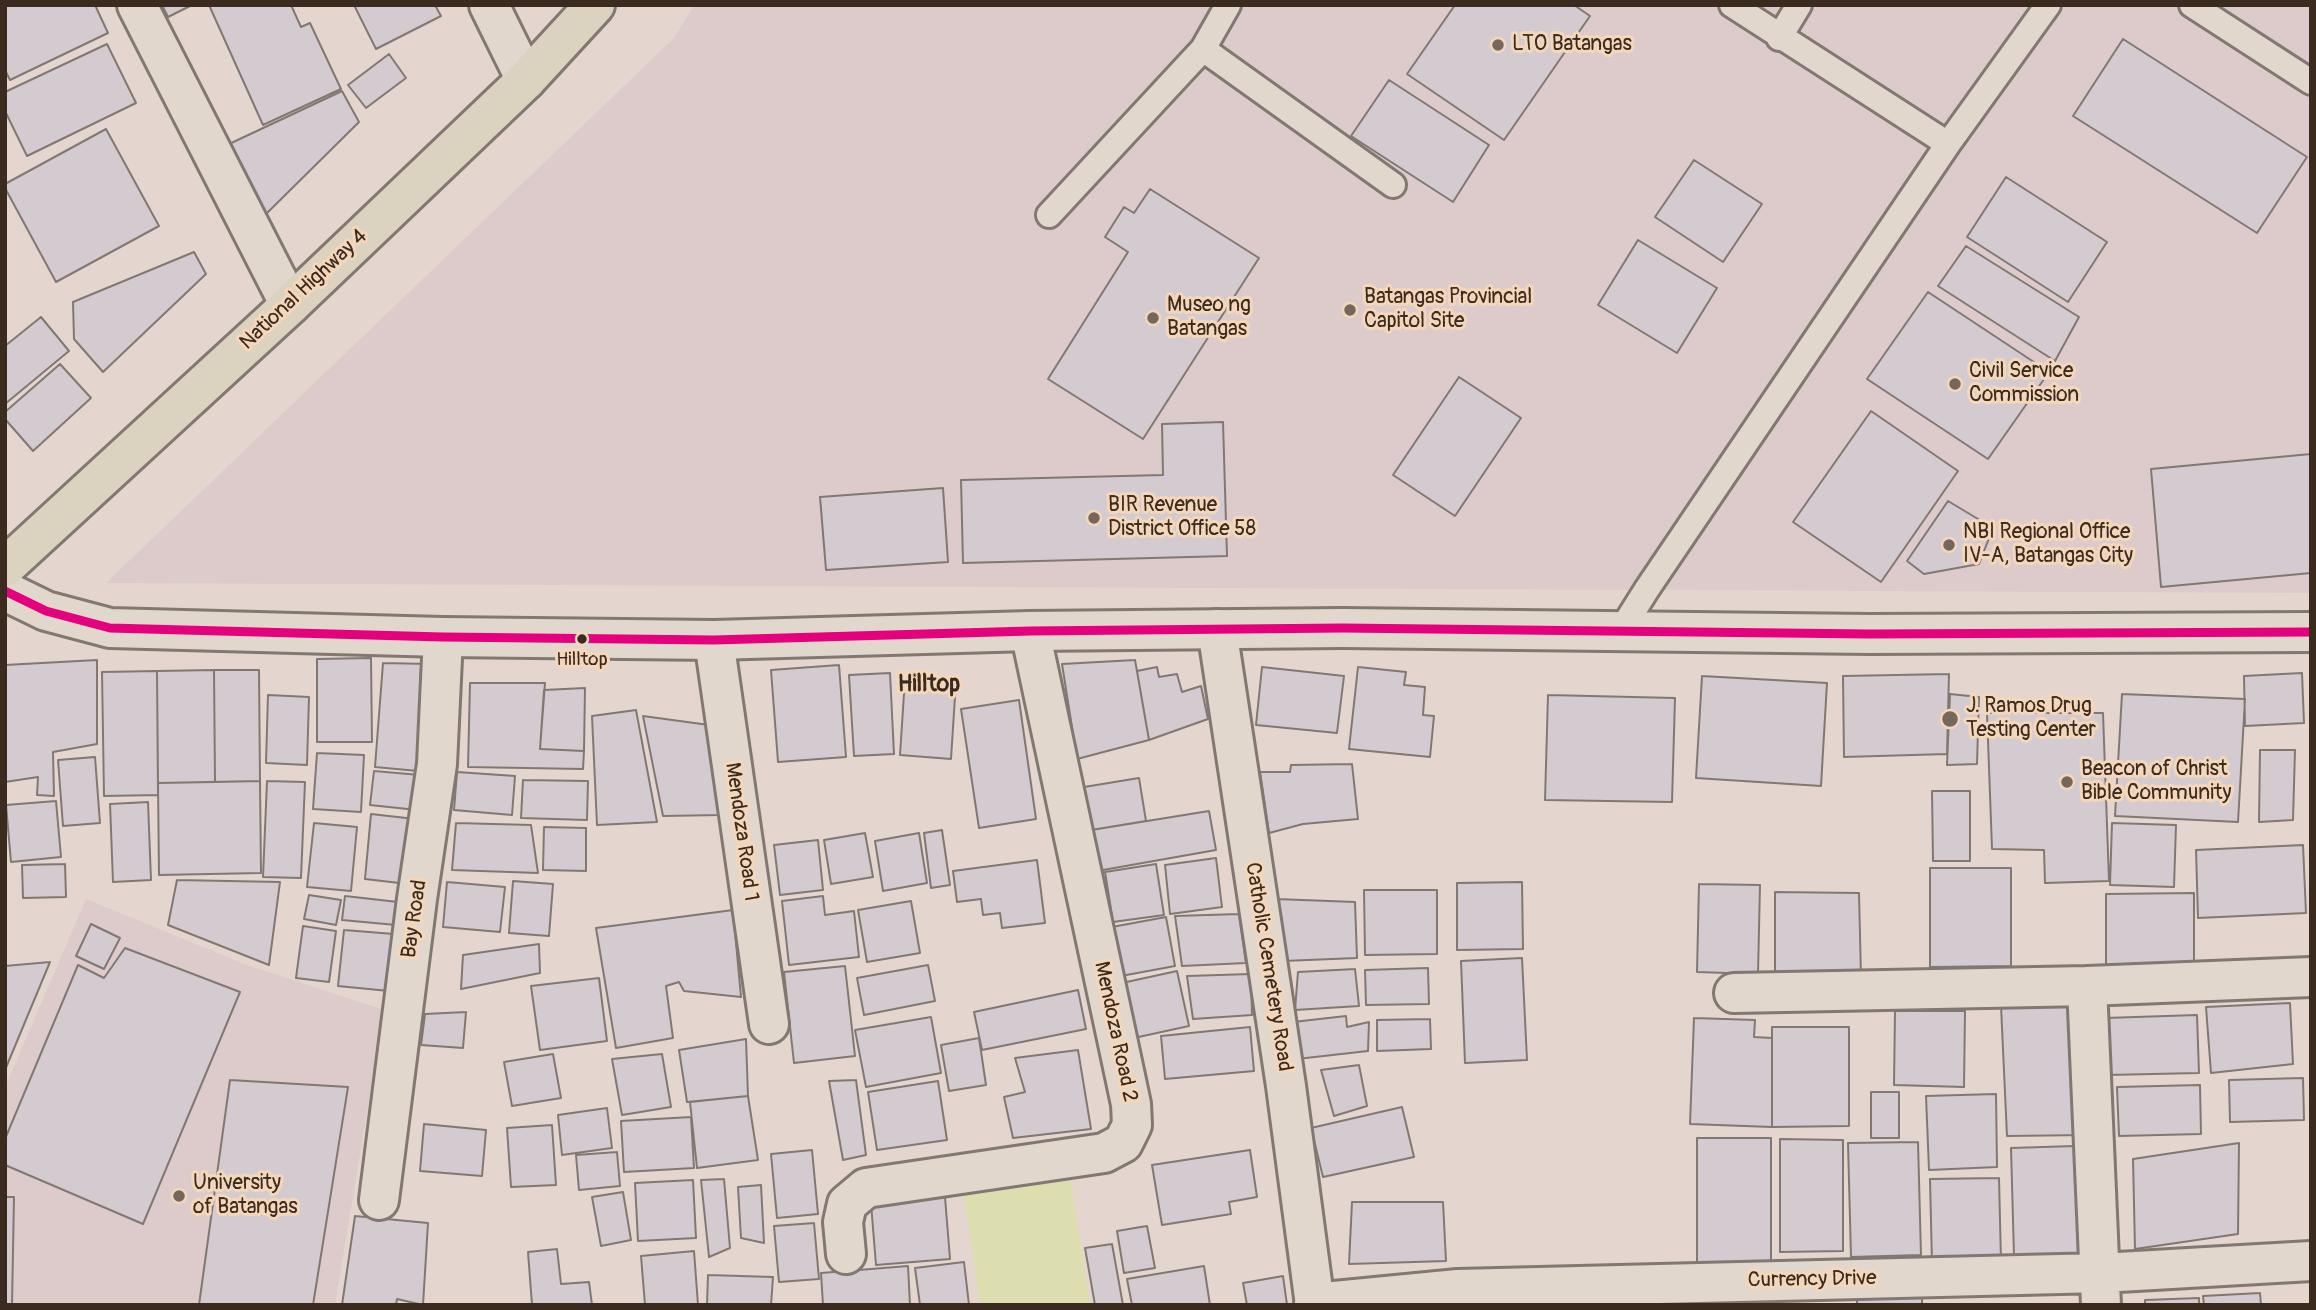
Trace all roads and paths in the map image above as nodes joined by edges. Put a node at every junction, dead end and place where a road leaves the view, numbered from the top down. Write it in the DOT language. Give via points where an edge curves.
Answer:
graph roads {
  1 [pos="137,5"];
  2 [pos="489,5"];
  3 [pos="594,5"];
  4 [pos="1228,5"];
  5 [pos="1732,5"];
  6 [pos="1799,5"];
  7 [pos="2048,5"];
  8 [pos="2192,5"];
  9 [pos="1779,38"];
  10 [pos="1203,49"];
  11 [pos="526,80"];
  12 [pos="2311,82"];
  13 [pos="1948,145"];
  14 [pos="1393,185"];
  15 [pos="1049,215"];
  16 [pos="290,305"];
  17 [pos="5,567"];
  18 [pos="5,591"];
  19 [pos="1217,629"];
  20 [pos="1030,631"];
  21 [pos="1620,632"];
  22 [pos="2311,632"];
  23 [pos="443,637"];
  24 [pos="714,640"];
  25 [pos="2311,977"];
  26 [pos="2087,986"];
  27 [pos="1734,993"];
  28 [pos="769,1024"];
  29 [pos="379,1200"];
  30 [pos="846,1254"];
  31 [pos="2311,1261"];
  32 [pos="2101,1289"];
  33 [pos="1460,1297"];
  34 [pos="1315,1304"];
  1 -- 16 [label="street"];
  2 -- 11 [label="street"];
  3 -- 11 [label="main road, National Highway 4"];
  4 -- 10 [label="lane"];
  5 -- 9 [label="lane"];
  6 -- 9 [label="lane"];
  7 -- 13 [label="lane"];
  8 -- 12 [label="lane"];
  9 -- 13 [label="lane"];
  10 -- 14 [label="lane"];
  10 -- 15 [label="lane"];
  11 -- 16 [label="main road, National Highway 4"];
  13 -- 21 [label="lane"];
  16 -- 17 [label="main road, National Highway 4"];
  18 -- 23 [label="street" via="46,611 110,628"];
  19 -- 20 [label="street"];
  19 -- 21 [label="street"];
  19 -- 34 [label="street, Catholic Cemetery Road"];
  20 -- 24 [label="street"];
  20 -- 30 [label="street, Mendoza Road 2" via="1132,1125 1123,1143 1104,1153 866,1188 847,1204 843,1222"];
  21 -- 22 [label="street"];
  23 -- 24 [label="street"];
  23 -- 29 [label="street, Bay Road" via="437,764"];
  24 -- 28 [label="street, Mendoza Road 1"];
  25 -- 26 [label="street"];
  26 -- 27 [label="street"];
  26 -- 32 [label="street"];
  31 -- 32 [label="street, Currency Drive"];
  32 -- 33 [label="street, Currency Drive"];
  33 -- 34 [label="street, Currency Drive"];
}
